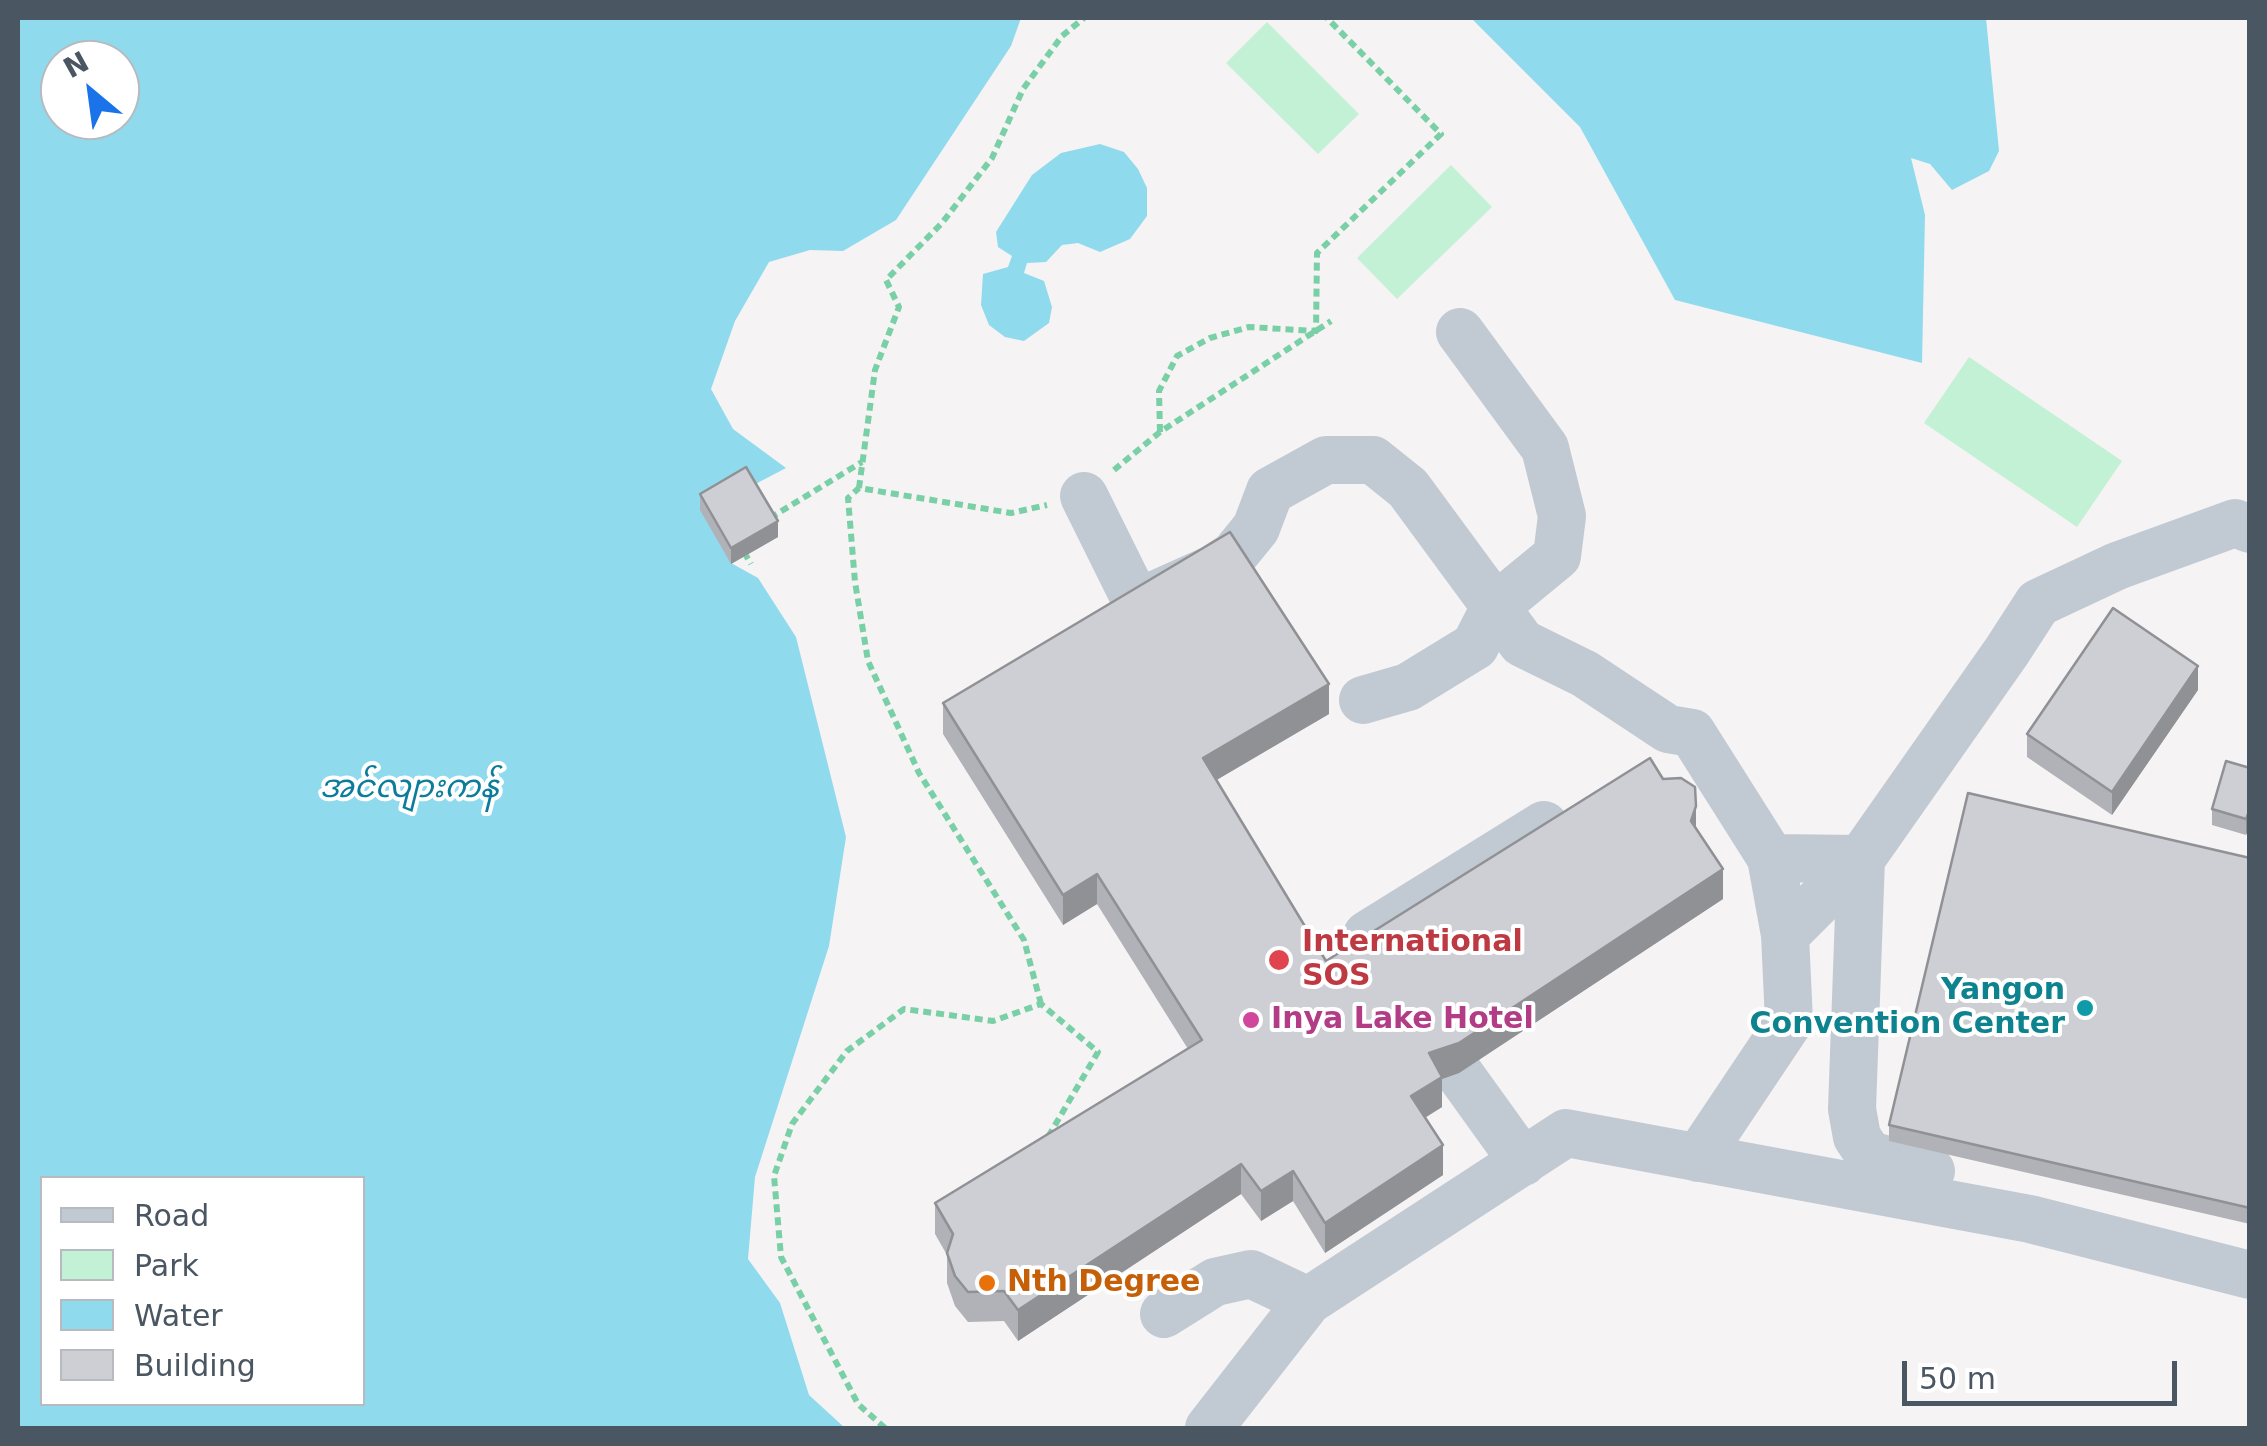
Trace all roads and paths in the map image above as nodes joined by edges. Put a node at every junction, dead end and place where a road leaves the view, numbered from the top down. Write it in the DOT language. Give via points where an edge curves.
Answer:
graph roads {
  1 [pos="1084,18"];
  2 [pos="1327,18"];
  3 [pos="1332,321"];
  4 [pos="1316,331"];
  5 [pos="1460,332"];
  6 [pos="1160,432"];
  7 [pos="863,461"];
  8 [pos="860,488"];
  9 [pos="1084,496"];
  10 [pos="767,519"];
  11 [pos="2250,529"];
  12 [pos="744,552"];
  13 [pos="752,564"];
  14 [pos="1496,607"];
  15 [pos="1363,700"];
  16 [pos="1692,733"];
  17 [pos="1643,764"];
  18 [pos="1578,804"];
  19 [pos="1771,858"];
  20 [pos="1862,858"];
  21 [pos="1785,935"];
  22 [pos="1380,956"];
  23 [pos="1041,1004"];
  24 [pos="1460,1073"];
  25 [pos="1048,1136"];
  26 [pos="1698,1158"];
  27 [pos="1522,1162"];
  28 [pos="2250,1250"];
  29 [pos="2250,1275"];
  30 [pos="1308,1302"];
  31 [pos="1164,1314"];
  32 [pos="885,1428"];
  33 [pos="1209,1428"];
  1 -- 7 [label="path" via="1023,88 992,158 886,280 899,307 875,370"];
  2 -- 4 [label="path" via="1440,134 1317,253"];
  3 -- 4 [label="path"];
  4 -- 6 [label="path"];
  4 -- 6 [label="path" via="1249,327 1178,356 1160,391"];
  5 -- 14 [label="lane" via="1545,448 1562,516 1556,556"];
  6 -- 9 [label="path"];
  7 -- 8 [label="path"];
  7 -- 10 [label="path"];
  8 -- 9 [label="path" via="1011,513"];
  8 -- 23 [label="path" via="848,498 868,661 919,773 1024,940"];
  9 -- 14 [label="lane" via="1136,603 1234,555 1256,528 1270,491 1326,460 1374,460 1408,488"];
  11 -- 20 [label="lane" via="2235,523 2038,602"];
  12 -- 13 [label="path"];
  14 -- 15 [label="lane" via="1475,646 1408,687"];
  14 -- 16 [label="lane" via="1522,643 1668,728"];
  16 -- 17 [label="lane"];
  16 -- 19 [label="lane"];
  18 -- 22 [label="lane" via="1367,935"];
  19 -- 20 [label="lane"];
  19 -- 21 [label="lane"];
  20 -- 21 [label="lane"];
  20 -- 28 [label="lane" via="1852,1109 1857,1137 1869,1155"];
  21 -- 26 [label="lane" via="1789,1022"];
  23 -- 25 [label="path" via="1098,1052"];
  23 -- 32 [label="path" via="993,1021 904,1010 847,1051 792,1124 774,1176 781,1257 858,1404"];
  24 -- 27 [label="lane"];
  26 -- 27 [label="lane" via="1566,1133"];
  26 -- 29 [label="lane" via="2030,1219"];
  27 -- 30 [label="lane"];
  30 -- 31 [label="lane" via="1252,1274 1214,1282"];
  30 -- 33 [label="lane"];
}
